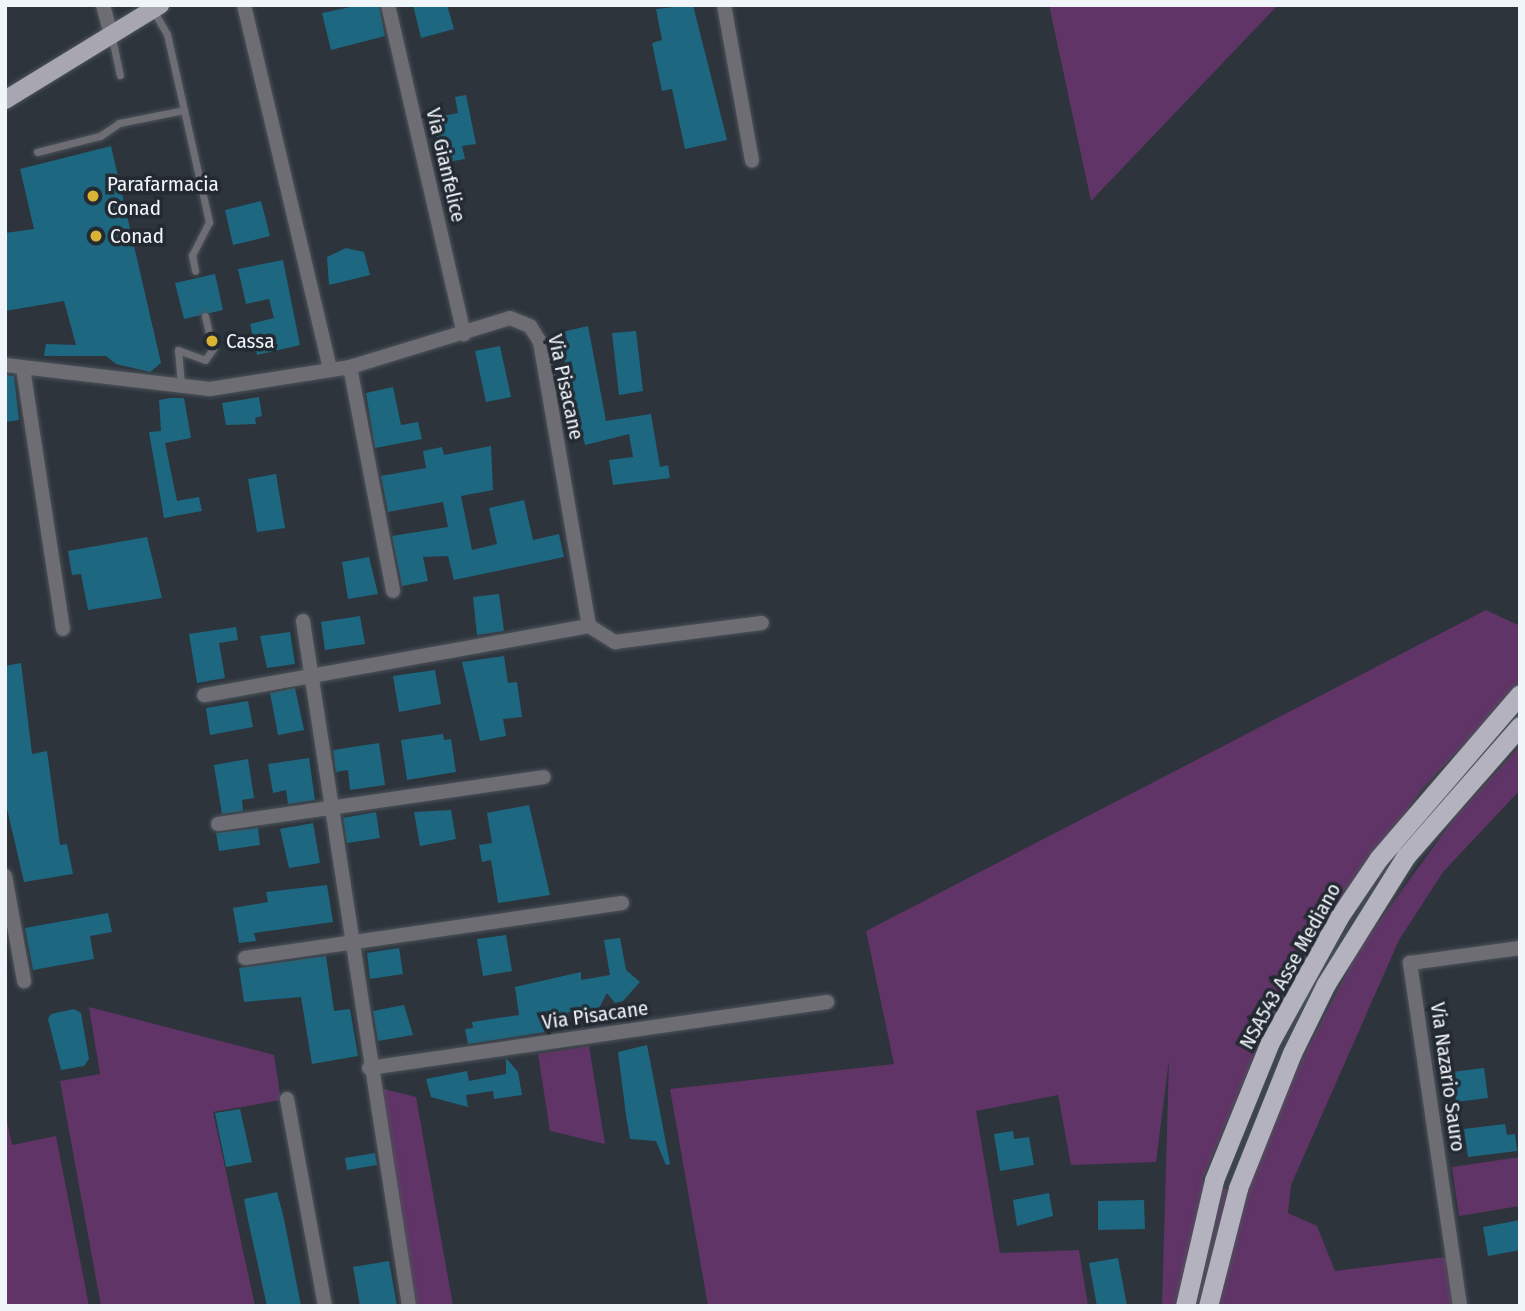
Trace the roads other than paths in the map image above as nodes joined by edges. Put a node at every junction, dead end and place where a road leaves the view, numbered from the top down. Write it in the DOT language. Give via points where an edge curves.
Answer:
graph roads {
  1 [pos="103,5"];
  2 [pos="244,5"];
  3 [pos="388,5"];
  4 [pos="724,5"];
  5 [pos="156,7"];
  6 [pos="111,34"];
  7 [pos="120,75"];
  8 [pos="5,100"];
  9 [pos="184,110"];
  10 [pos="37,152"];
  11 [pos="752,161"];
  12 [pos="195,271"];
  13 [pos="205,316"];
  14 [pos="209,333"];
  15 [pos="464,334"];
  16 [pos="213,349"];
  17 [pos="5,365"];
  18 [pos="350,367"];
  19 [pos="23,368"];
  20 [pos="330,369"];
  21 [pos="181,387"];
  22 [pos="393,591"];
  23 [pos="303,621"];
  24 [pos="762,623"];
  25 [pos="589,626"];
  26 [pos="63,629"];
  27 [pos="310,674"];
  28 [pos="1520,694"];
  29 [pos="204,695"];
  30 [pos="1520,726"];
  31 [pos="544,777"];
  32 [pos="330,808"];
  33 [pos="218,824"];
  34 [pos="5,876"];
  35 [pos="622,903"];
  36 [pos="349,943"];
  37 [pos="1520,948"];
  38 [pos="245,958"];
  39 [pos="24,981"];
  40 [pos="827,1002"];
  41 [pos="369,1069"];
  42 [pos="287,1099"];
  43 [pos="325,1306"];
  44 [pos="409,1306"];
  45 [pos="1185,1306"];
  46 [pos="1208,1306"];
  47 [pos="1460,1306"];
  1 -- 6 [label="street"];
  2 -- 20 [label="street"];
  3 -- 15 [label="street, Via Gianfelice"];
  4 -- 11 [label="street"];
  5 -- 6 [label="main road"];
  5 -- 9 [label="lane" via="167,34"];
  6 -- 7 [label="lane"];
  6 -- 8 [label="main road"];
  9 -- 10 [label="lane" via="120,123 100,136"];
  9 -- 12 [label="lane" via="209,222 192,256"];
  13 -- 14 [label="lane"];
  15 -- 18 [label="street, Via Pisacane"];
  15 -- 25 [label="street, Via Pisacane" via="510,318 530,326 540,342"];
  16 -- 21 [label="lane" via="205,360 178,350"];
  17 -- 19 [label="street, Via Pisacane"];
  18 -- 20 [label="street, Via Pisacane"];
  18 -- 22 [label="street"];
  19 -- 21 [label="street, Via Pisacane"];
  19 -- 26 [label="street"];
  20 -- 21 [label="street, Via Pisacane" via="210,389"];
  23 -- 27 [label="street"];
  24 -- 25 [label="street" via="615,642"];
  25 -- 27 [label="street"];
  27 -- 29 [label="street"];
  27 -- 32 [label="street"];
  28 -- 45 [label="highway, NSA543 Asse Mediano" via="1431,792 1339,917 1270,1042 1214,1180"];
  30 -- 46 [label="highway, NSA543 Asse Mediano" via="1406,856 1357,929 1292,1053 1238,1188"];
  31 -- 32 [label="street"];
  32 -- 33 [label="street"];
  32 -- 36 [label="street"];
  34 -- 39 [label="street"];
  35 -- 36 [label="street"];
  36 -- 38 [label="street"];
  36 -- 41 [label="street"];
  37 -- 47 [label="street, Via Nazario Sauro" via="1410,963"];
  40 -- 41 [label="street, Via Pisacane"];
  41 -- 44 [label="street"];
  42 -- 43 [label="street"];
}
